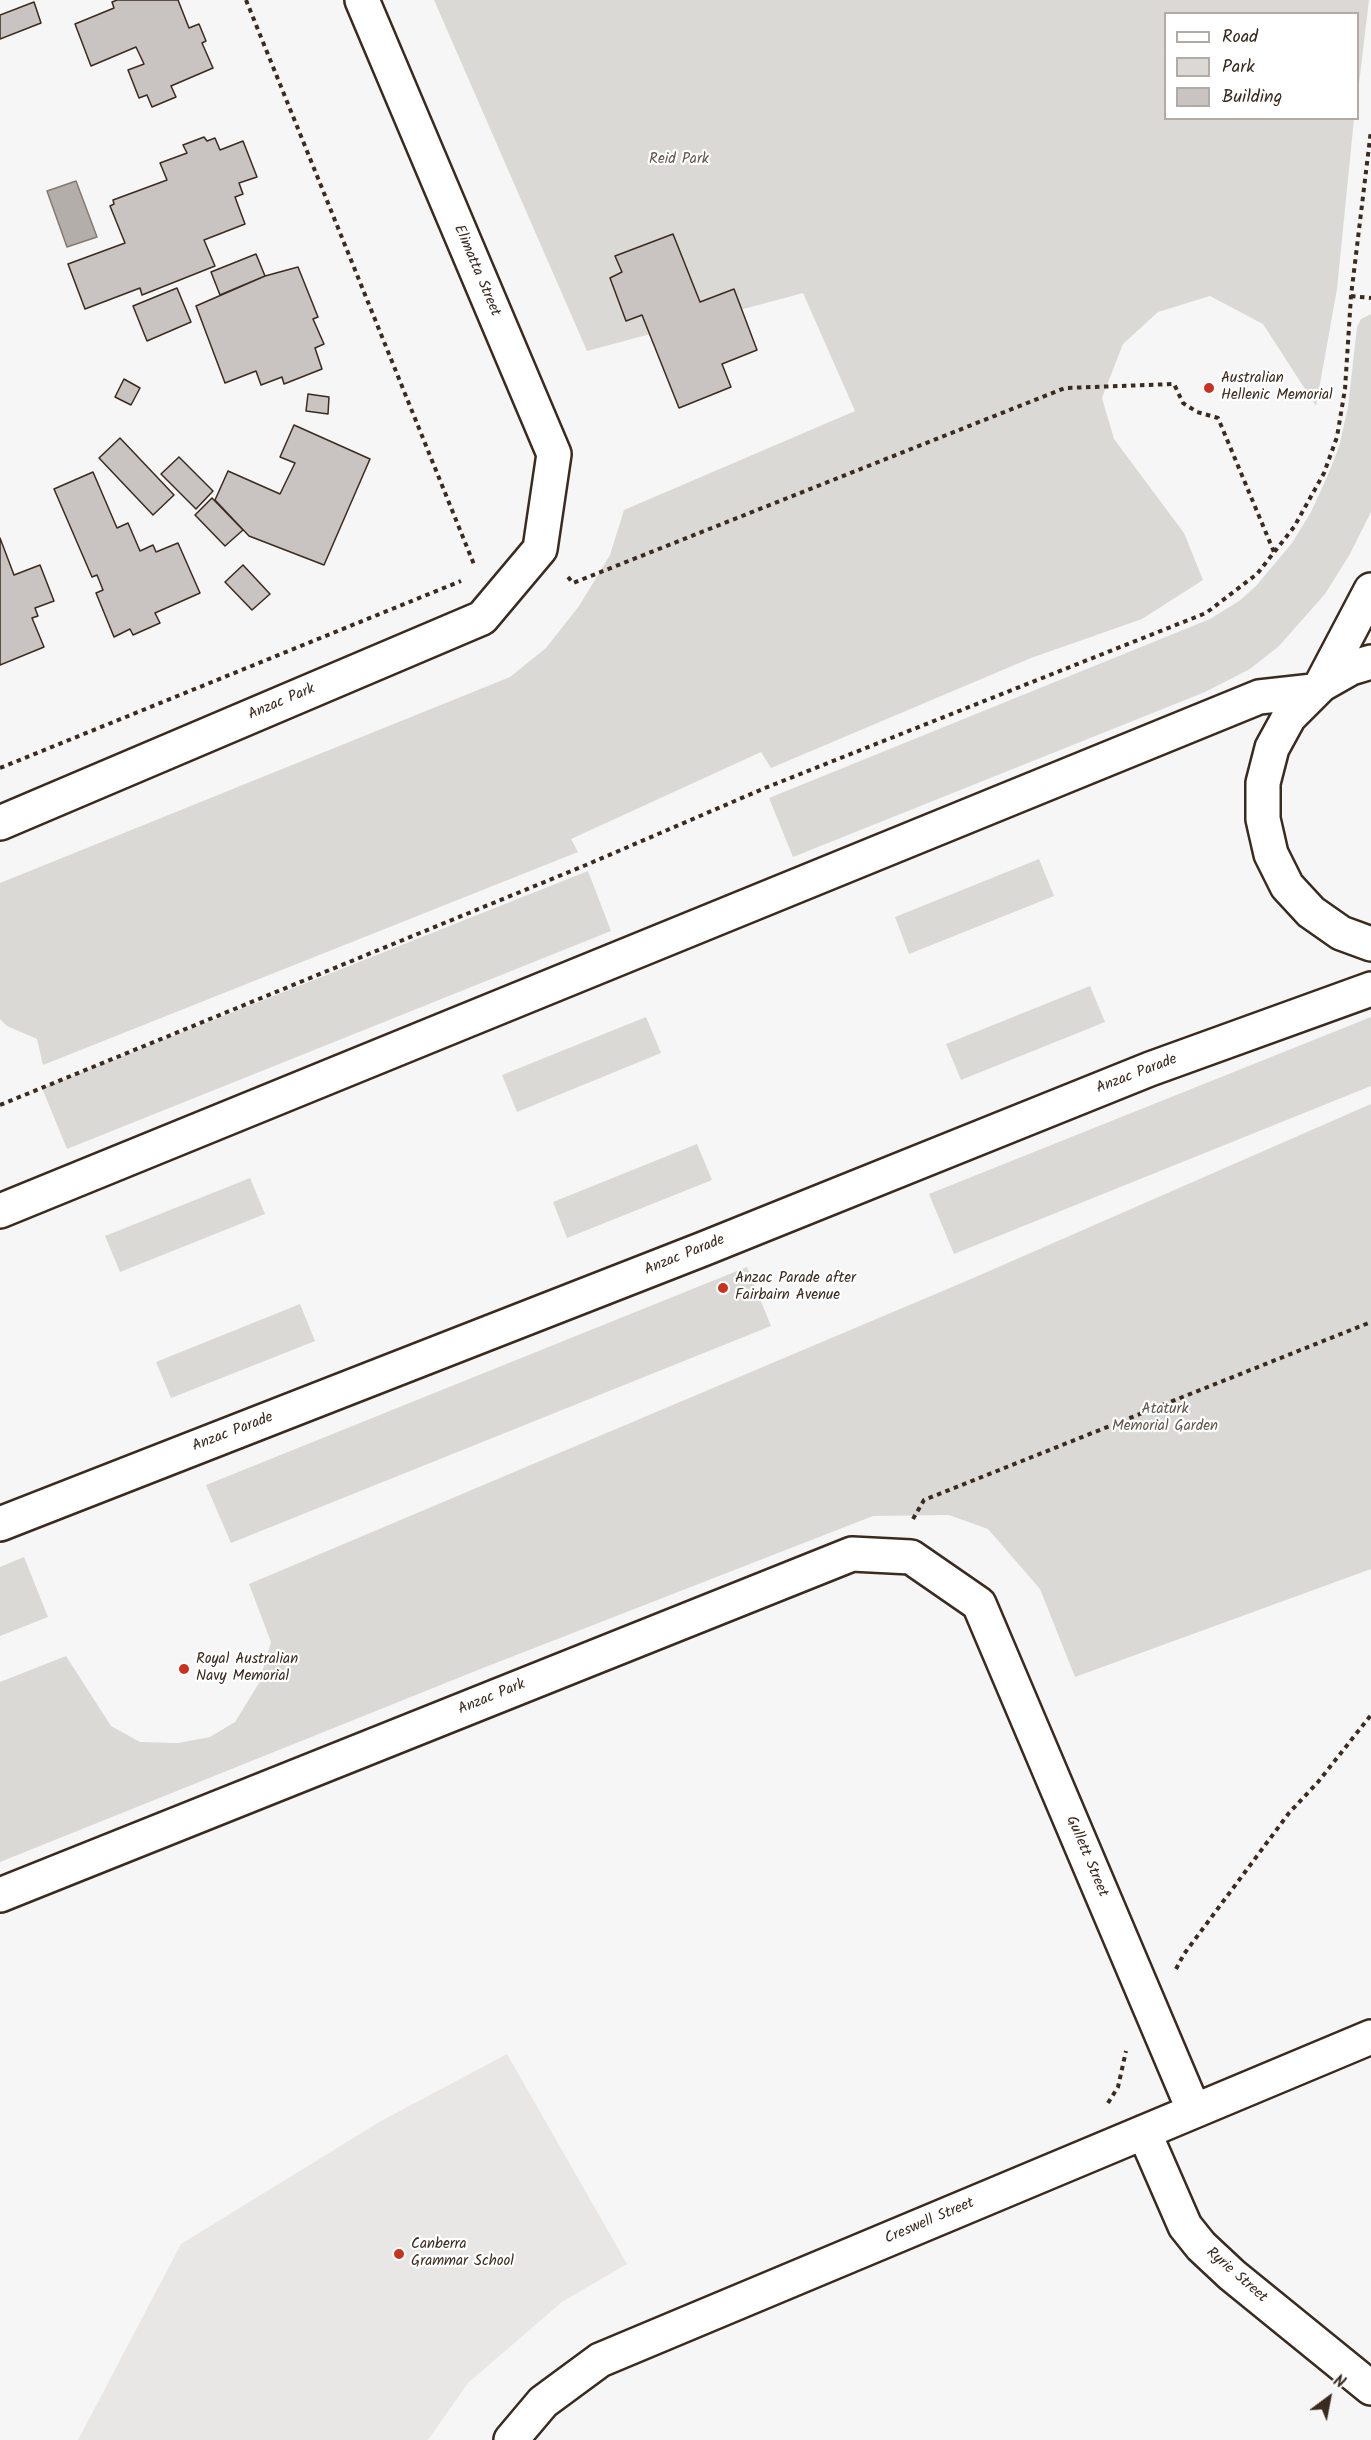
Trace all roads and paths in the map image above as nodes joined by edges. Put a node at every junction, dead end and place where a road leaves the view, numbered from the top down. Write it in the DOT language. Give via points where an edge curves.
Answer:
graph roads {
  1 [pos="246,0"];
  2 [pos="362,0"];
  3 [pos="1371,130"];
  4 [pos="1351,296"];
  5 [pos="1371,298"];
  6 [pos="540,549"];
  7 [pos="1274,552"];
  8 [pos="478,574"];
  9 [pos="1371,590"];
  10 [pos="490,607"];
  11 [pos="1371,662"];
  12 [pos="1317,688"];
  13 [pos="0,768"];
  14 [pos="0,823"];
  15 [pos="1371,944"];
  16 [pos="1371,989"];
  17 [pos="0,1105"];
  18 [pos="0,1211"];
  19 [pos="1371,1322"];
  20 [pos="0,1524"];
  21 [pos="905,1557"];
  22 [pos="979,1604"];
  23 [pos="1371,1715"];
  24 [pos="0,1895"];
  25 [pos="1153,2015"];
  26 [pos="1371,2037"];
  27 [pos="1194,2111"];
  28 [pos="1144,2132"];
  29 [pos="1371,2388"];
  30 [pos="511,2440"];
  1 -- 8 [label="path"];
  2 -- 6 [label="street, Elimatta Street" via="554,454"];
  3 -- 4 [label="path"];
  4 -- 5 [label="path"];
  4 -- 7 [label="path" via="1345,389 1337,437 1309,501"];
  6 -- 7 [label="path" via="573,583 1065,388 1174,384 1183,403 1197,412 1218,417"];
  6 -- 10 [label="street, Anzac Park"];
  7 -- 17 [label="path" via="1257,574 1206,613 765,788"];
  8 -- 10 [label="path"];
  8 -- 13 [label="path"];
  9 -- 12 [label="street"];
  10 -- 14 [label="street, Anzac Park" via="482,618"];
  11 -- 12 [label="street" via="1351,668"];
  12 -- 15 [label="street" via="1289,717 1272,748 1263,783 1263,819 1271,854 1287,886 1311,912 1341,933"];
  12 -- 18 [label="street" via="1259,697"];
  16 -- 20 [label="street, Anzac Parade" via="1150,1069"];
  19 -- 21 [label="path" via="924,1500 912,1521"];
  21 -- 22 [label="street, Anzac Park" via="911,1557"];
  21 -- 24 [label="street, Anzac Park" via="852,1554"];
  22 -- 25 [label="street, Gullett Street"];
  23 -- 25 [label="path" via="1288,1813 1225,1897 1184,1954"];
  25 -- 27 [label="street, Gullett Street"];
  26 -- 27 [label="street, Creswell Street"];
  27 -- 28 [label="street, Creswell Street"];
  28 -- 29 [label="street, Ryrie Street" via="1185,2226 1201,2246"];
  28 -- 30 [label="street, Creswell Street" via="600,2360 543,2402"];
}
